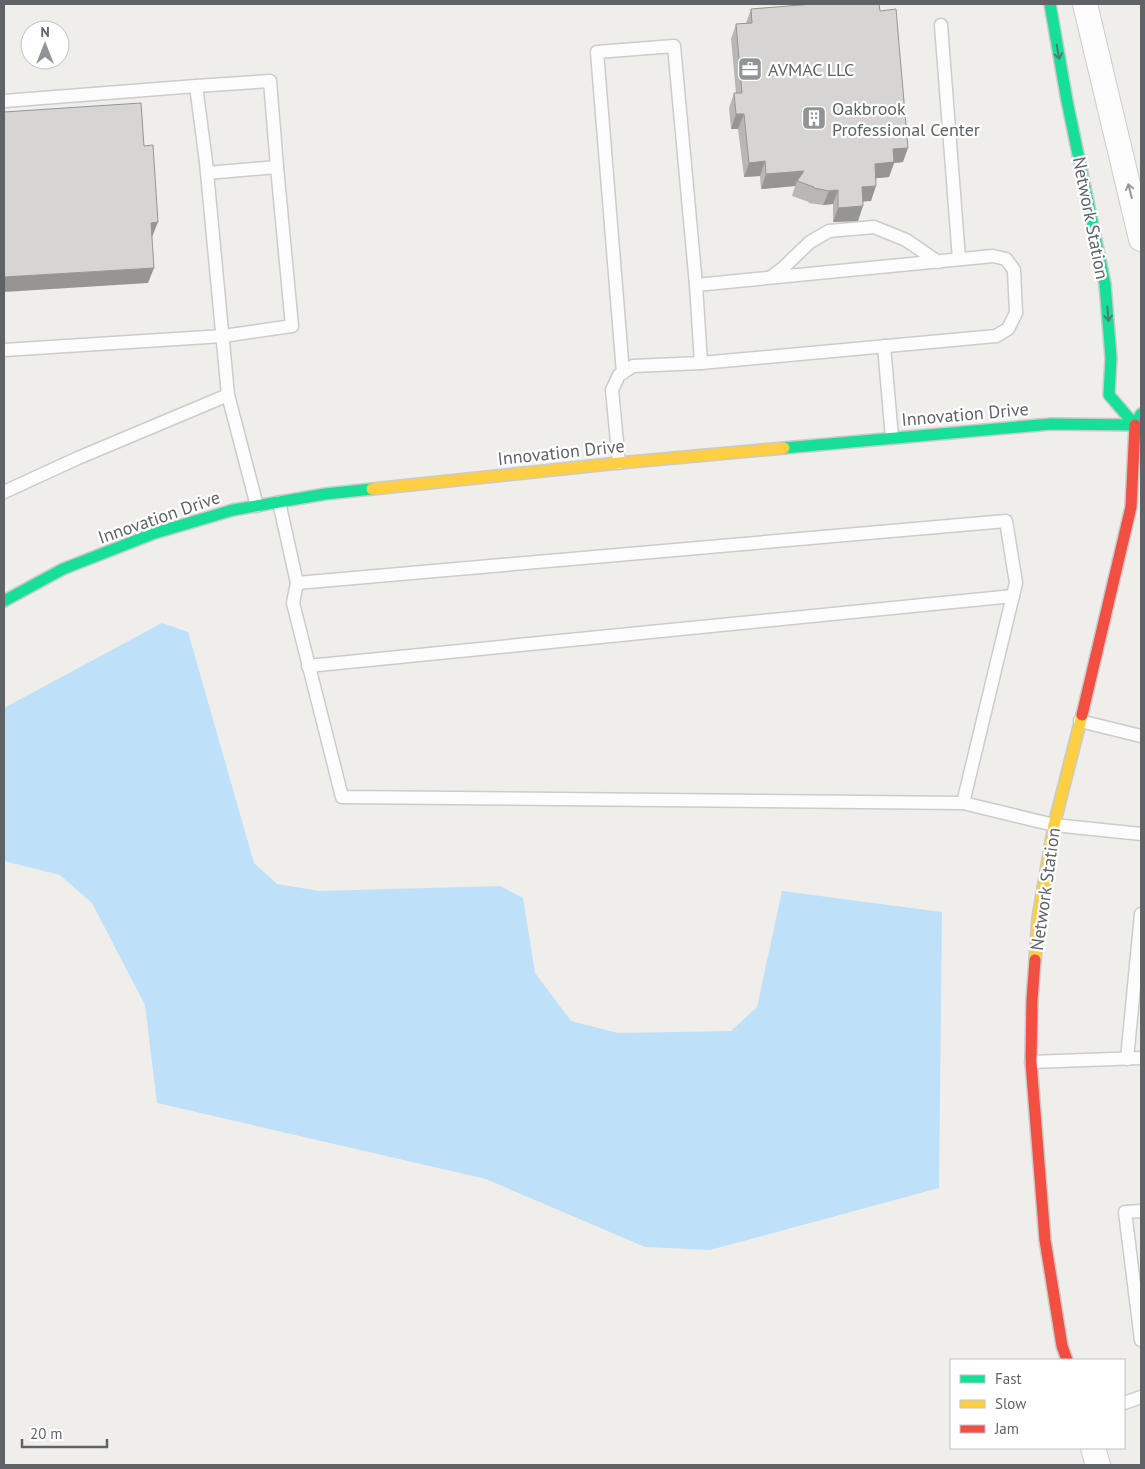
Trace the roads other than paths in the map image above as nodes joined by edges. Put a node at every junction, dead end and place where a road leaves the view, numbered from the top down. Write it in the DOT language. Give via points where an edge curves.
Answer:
graph roads {
  1 [pos="1050,4"];
  2 [pos="1085,4"];
  3 [pos="941,26"];
  4 [pos="196,86"];
  5 [pos="4,100"];
  6 [pos="277,167"];
  7 [pos="207,173"];
  8 [pos="1141,239"];
  9 [pos="959,259"];
  10 [pos="938,262"];
  11 [pos="770,278"];
  12 [pos="696,285"];
  13 [pos="223,336"];
  14 [pos="884,346"];
  15 [pos="4,350"];
  16 [pos="701,363"];
  17 [pos="623,372"];
  18 [pos="228,396"];
  19 [pos="1141,413"];
  20 [pos="1138,425"];
  21 [pos="892,438"];
  22 [pos="619,463"];
  23 [pos="4,492"];
  24 [pos="279,502"];
  25 [pos="257,506"];
  26 [pos="297,583"];
  27 [pos="1013,596"];
  28 [pos="4,601"];
  29 [pos="308,666"];
  30 [pos="1080,720"];
  31 [pos="1141,736"];
  32 [pos="963,802"];
  33 [pos="1054,825"];
  34 [pos="1141,834"];
  35 [pos="1141,914"];
  36 [pos="1141,1058"];
  37 [pos="1127,1059"];
  38 [pos="1031,1062"];
  39 [pos="1141,1211"];
  40 [pos="1141,1340"];
  41 [pos="1066,1359"];
  42 [pos="1141,1397"];
  43 [pos="1125,1403"];
  44 [pos="1093,1449"];
  45 [pos="1098,1465"];
  1 -- 20 [label="street, Network Station, one-way" via="1105,284 1111,358 1109,396"];
  8 -- 2 [label="street, one-way"];
  3 -- 9 [label="lane"];
  4 -- 5 [label="lane"];
  4 -- 6 [label="lane" via="270,81"];
  4 -- 7 [label="lane"];
  6 -- 7 [label="lane"];
  6 -- 13 [label="lane" via="292,326"];
  7 -- 13 [label="lane"];
  9 -- 10 [label="lane"];
  9 -- 14 [label="lane" via="993,256 1006,259 1014,270 1016,313 1008,328 996,336"];
  10 -- 11 [label="lane"];
  10 -- 11 [label="lane" via="906,240 874,227 829,231 810,242"];
  11 -- 12 [label="lane"];
  12 -- 16 [label="lane"];
  12 -- 17 [label="lane" via="674,46 597,52"];
  13 -- 15 [label="lane"];
  13 -- 18 [label="lane"];
  14 -- 16 [label="lane"];
  14 -- 21 [label="lane"];
  16 -- 17 [label="lane" via="633,366"];
  17 -- 22 [label="lane" via="612,390"];
  18 -- 23 [label="lane"];
  18 -- 25 [label="lane"];
  19 -- 20 [label="street, Network Station"];
  20 -- 21 [label="street, Innovation Drive" via="1051,424"];
  20 -- 30 [label="street, Network Station" via="1131,507"];
  21 -- 22 [label="street, Innovation Drive"];
  22 -- 24 [label="street, Innovation Drive" via="325,494"];
  24 -- 25 [label="street, Innovation Drive"];
  24 -- 26 [label="lane"];
  25 -- 28 [label="street, Innovation Drive" via="155,533 63,569"];
  26 -- 27 [label="lane" via="1006,520 1016,583"];
  26 -- 29 [label="lane" via="292,604"];
  27 -- 29 [label="lane"];
  27 -- 32 [label="lane"];
  29 -- 32 [label="lane" via="342,797"];
  30 -- 31 [label="lane"];
  30 -- 33 [label="street, Network Station"];
  32 -- 33 [label="lane"];
  33 -- 34 [label="lane"];
  33 -- 38 [label="street, Network Station" via="1038,918"];
  35 -- 37 [label="lane"];
  36 -- 37 [label="lane"];
  37 -- 38 [label="lane"];
  38 -- 41 [label="street, Network Station" via="1045,1240"];
  39 -- 40 [label="lane" via="1124,1212"];
  42 -- 43 [label="lane"];
  44 -- 45 [label="street"];
}
